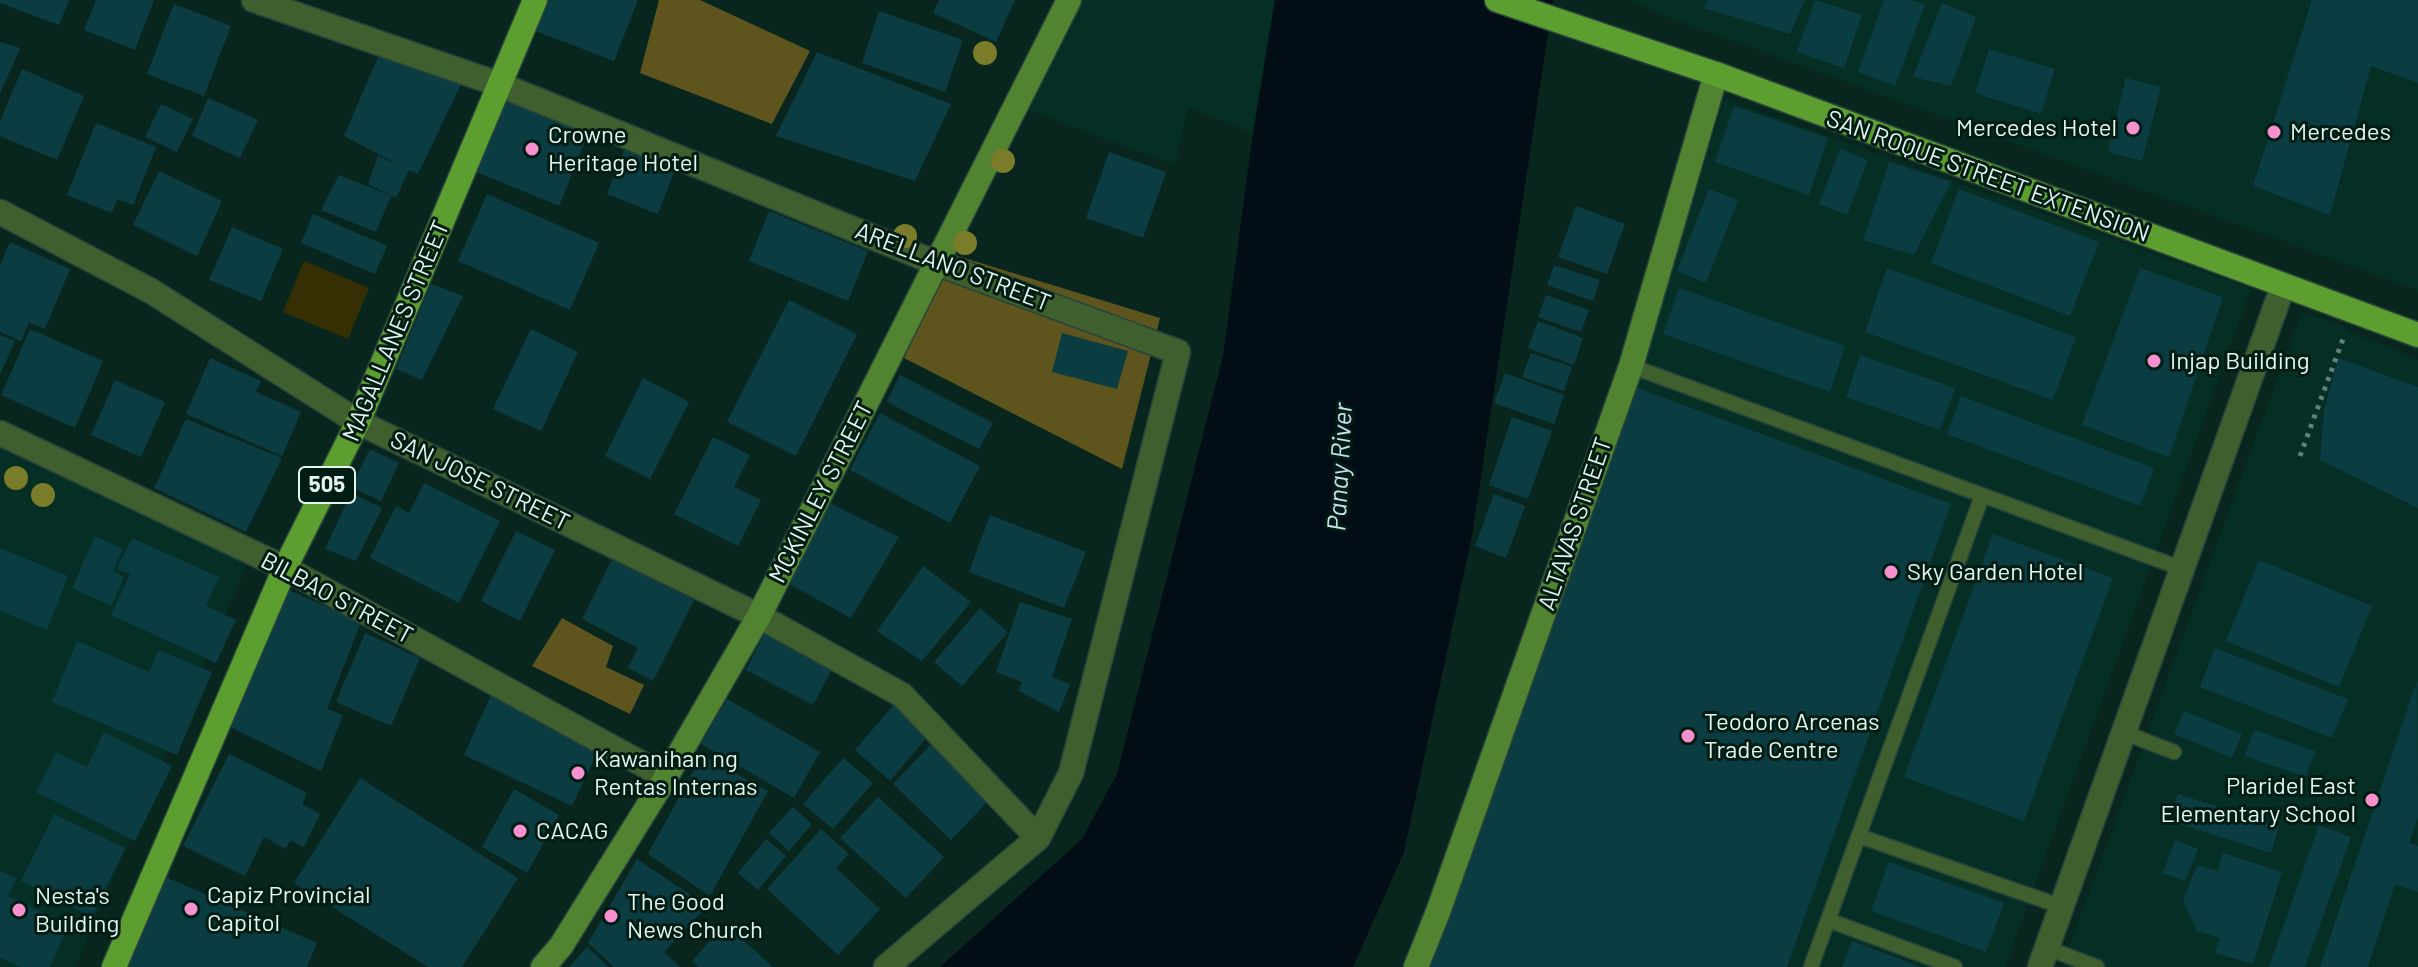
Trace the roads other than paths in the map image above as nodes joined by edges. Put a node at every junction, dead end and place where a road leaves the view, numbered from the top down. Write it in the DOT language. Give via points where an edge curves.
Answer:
graph roads {
  1 [pos="254,0"];
  2 [pos="535,0"];
  3 [pos="1069,0"];
  4 [pos="1497,0"];
  5 [pos="1716,74"];
  6 [pos="501,85"];
  7 [pos="0,212"];
  8 [pos="936,263"];
  9 [pos="2283,286"];
  10 [pos="2418,335"];
  11 [pos="1631,366"];
  12 [pos="358,422"];
  13 [pos="0,433"];
  14 [pos="1982,496"];
  15 [pos="285,568"];
  16 [pos="2183,569"];
  17 [pos="759,616"];
  18 [pos="2125,733"];
  19 [pos="2174,752"];
  20 [pos="666,777"];
  21 [pos="1859,836"];
  22 [pos="1038,838"];
  23 [pos="2063,907"];
  24 [pos="1828,920"];
  25 [pos="2044,958"];
  26 [pos="114,967"];
  27 [pos="543,967"];
  28 [pos="886,967"];
  29 [pos="1416,967"];
  30 [pos="1811,967"];
  31 [pos="1955,967"];
  32 [pos="2097,967"];
  1 -- 6 [label="street, ARELLANO STREET"];
  2 -- 6 [label="main road, MAGALLANES STREET / 505"];
  3 -- 8 [label="street, MCKINLEY STREET"];
  4 -- 5 [label="main road, SAN ROQUE STREET EXTENSION"];
  5 -- 9 [label="main road, SAN ROQUE STREET EXTENSION"];
  5 -- 11 [label="street, ALTAVAS STREET"];
  6 -- 8 [label="street, ARELLANO STREET"];
  6 -- 12 [label="main road, MAGALLANES STREET / 505"];
  7 -- 12 [label="street, SAN JOSE STREET" via="151,291"];
  8 -- 17 [label="street, MCKINLEY STREET"];
  8 -- 22 [label="street, ARELLANO STREET" via="1178,352 1071,773"];
  9 -- 10 [label="main road, SAN ROQUE STREET EXTENSION"];
  9 -- 16 [label="street"];
  11 -- 14 [label="lane"];
  11 -- 29 [label="street, ALTAVAS STREET"];
  12 -- 15 [label="main road, MAGALLANES STREET / 505"];
  12 -- 17 [label="street, SAN JOSE STREET"];
  13 -- 15 [label="street, BILBAO STREET"];
  14 -- 16 [label="lane"];
  14 -- 21 [label="lane"];
  15 -- 20 [label="street, BILBAO STREET"];
  15 -- 26 [label="main road, MAGALLANES STREET / 505"];
  16 -- 18 [label="street"];
  17 -- 20 [label="street, MCKINLEY STREET"];
  17 -- 22 [label="street, SAN JOSE STREET" via="902,695"];
  18 -- 19 [label="lane"];
  18 -- 23 [label="street"];
  20 -- 27 [label="street, MCKINLEY STREET"];
  21 -- 23 [label="lane"];
  21 -- 24 [label="lane"];
  22 -- 28 [label="street"];
  23 -- 25 [label="street"];
  24 -- 30 [label="lane"];
  24 -- 31 [label="lane"];
  25 -- 32 [label="lane"];
}
